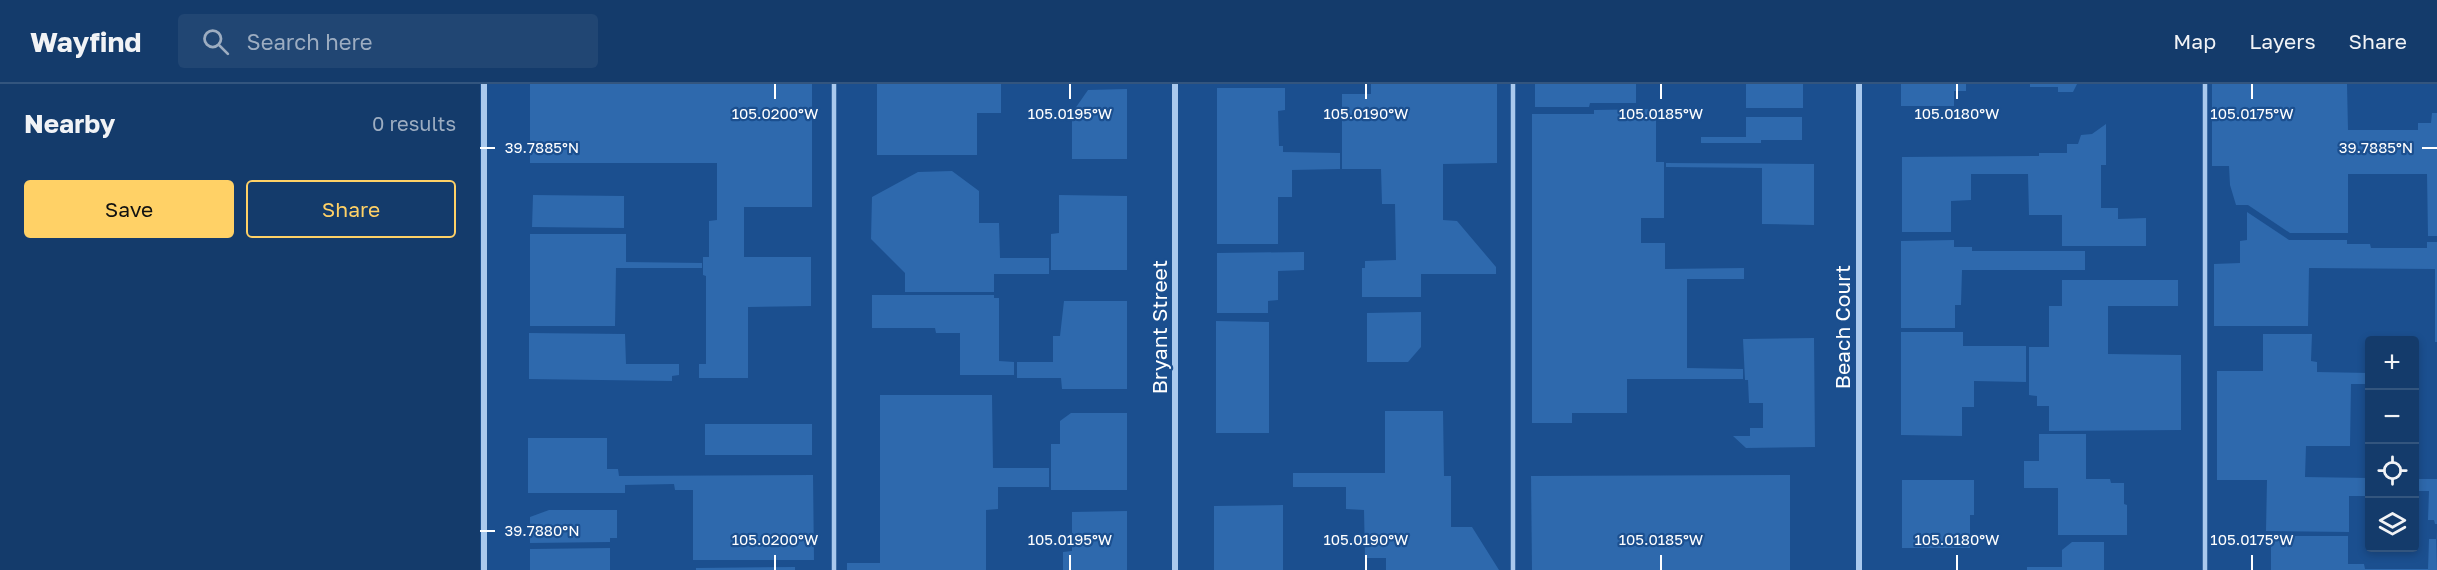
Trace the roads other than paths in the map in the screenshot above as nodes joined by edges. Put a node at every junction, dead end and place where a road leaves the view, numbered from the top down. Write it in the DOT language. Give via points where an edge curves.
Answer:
graph roads {
  1 [pos="484,84"];
  2 [pos="834,84"];
  3 [pos="1175,84"];
  4 [pos="1513,84"];
  5 [pos="1859,84"];
  6 [pos="2205,84"];
  7 [pos="484,570"];
  8 [pos="834,570"];
  9 [pos="1175,570"];
  10 [pos="1513,570"];
  11 [pos="1858,570"];
  12 [pos="2205,570"];
  1 -- 7 [label="street"];
  2 -- 8 [label="lane"];
  3 -- 9 [label="street, Bryant Street"];
  4 -- 10 [label="lane"];
  5 -- 11 [label="street, Beach Court"];
  6 -- 12 [label="lane"];
}
